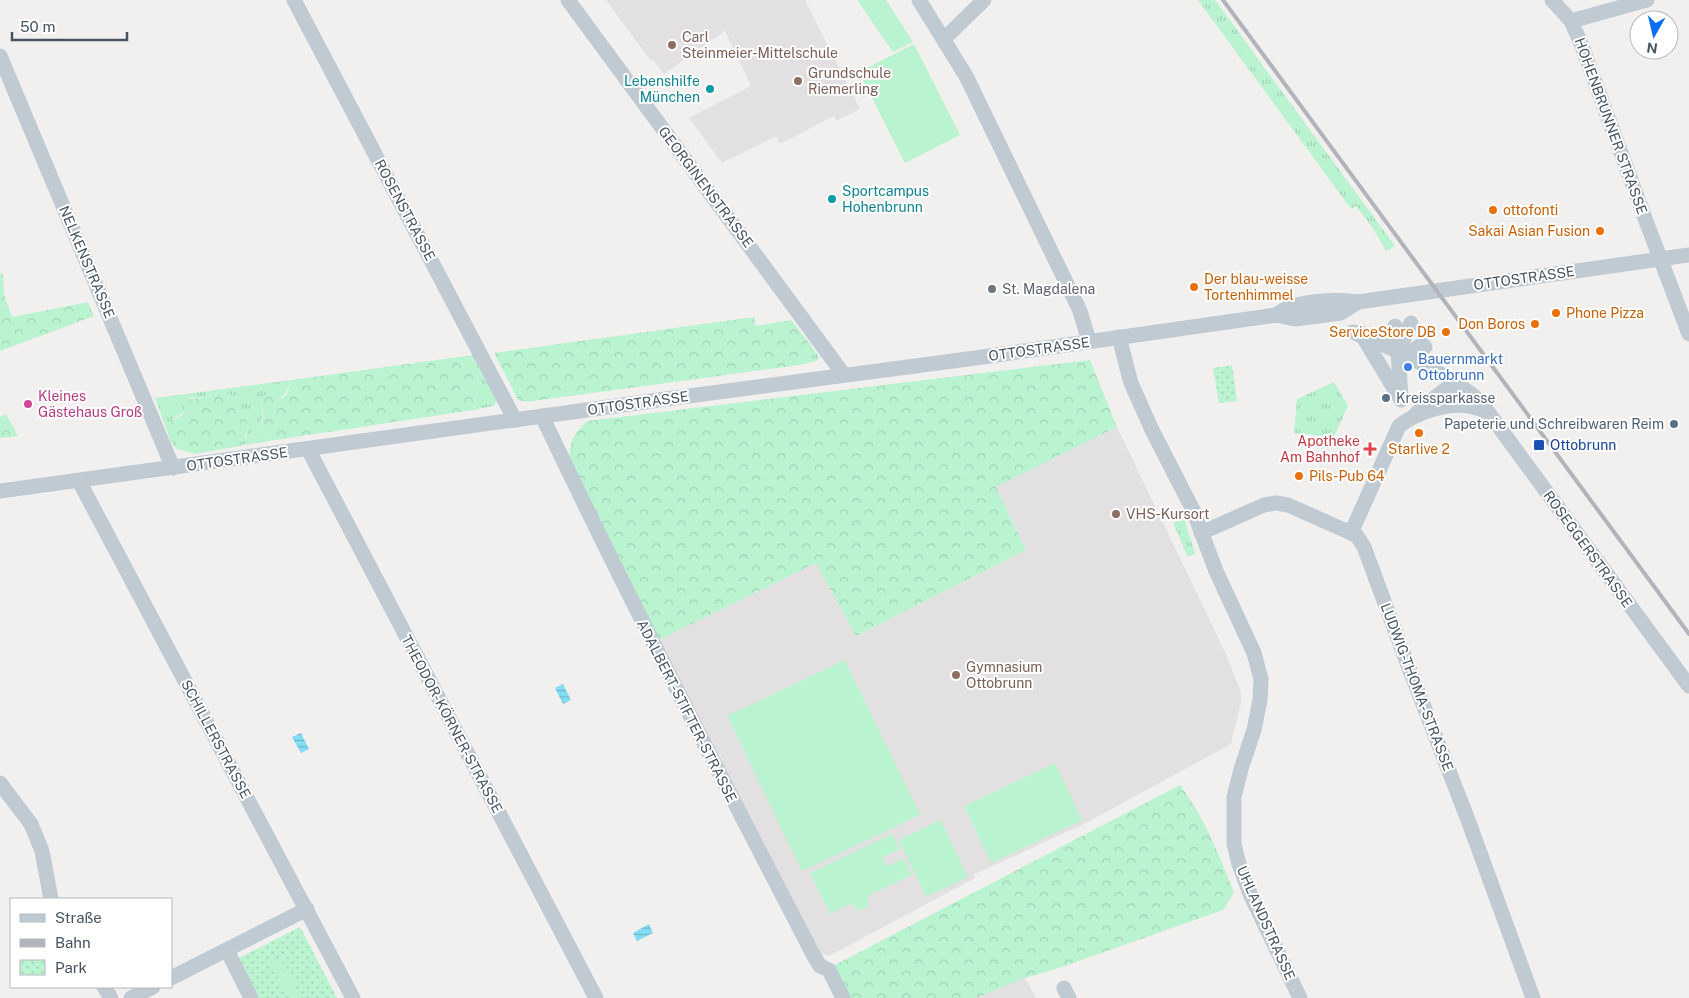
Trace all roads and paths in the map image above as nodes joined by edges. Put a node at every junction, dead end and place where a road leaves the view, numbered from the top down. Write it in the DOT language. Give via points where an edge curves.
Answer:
graph roads {
  1 [pos="294,0"];
  2 [pos="568,0"];
  3 [pos="919,0"];
  4 [pos="984,0"];
  5 [pos="1552,0"];
  6 [pos="1647,0"];
  7 [pos="1571,20"];
  8 [pos="944,39"];
  9 [pos="0,56"];
  10 [pos="1689,255"];
  11 [pos="1660,258"];
  12 [pos="1411,324"];
  13 [pos="1689,334"];
  14 [pos="1119,337"];
  15 [pos="1089,341"];
  16 [pos="1406,344"];
  17 [pos="1375,363"];
  18 [pos="844,375"];
  19 [pos="542,416"];
  20 [pos="515,420"];
  21 [pos="308,449"];
  22 [pos="173,468"];
  23 [pos="79,481"];
  24 [pos="0,491"];
  25 [pos="1352,532"];
  26 [pos="1201,533"];
  27 [pos="1689,686"];
  28 [pos="0,783"];
  29 [pos="51,898"];
  30 [pos="306,909"];
  31 [pos="227,950"];
  32 [pos="172,978"];
  33 [pos="151,988"];
  34 [pos="130,998"];
  35 [pos="251,998"];
  36 [pos="354,998"];
  37 [pos="596,998"];
  38 [pos="842,998"];
  39 [pos="1300,998"];
  40 [pos="1532,998"];
  1 -- 20 [label="street, ROSENSTRASSE"];
  2 -- 18 [label="street, GEORGINENSTRASSE"];
  3 -- 8 [label="street"];
  4 -- 8 [label="street"];
  5 -- 7 [label="street, HOHENBRUNNER STRASSE"];
  6 -- 7 [label="street"];
  7 -- 11 [label="street, HOHENBRUNNER STRASSE"];
  8 -- 15 [label="street" via="985,112 1080,311"];
  9 -- 22 [label="street, NELKENSTRASSE"];
  10 -- 11 [label="street, OTTOSTRASSE"];
  11 -- 13 [label="street, HOHENBRUNNER STRASSE"];
  11 -- 14 [label="street, OTTOSTRASSE" via="1358,302 1340,299 1292,306 1276,316"];
  12 -- 16 [label="street"];
  14 -- 15 [label="street, OTTOSTRASSE"];
  14 -- 26 [label="street, UHLANDSTRASSE" via="1131,383"];
  15 -- 18 [label="street, OTTOSTRASSE"];
  16 -- 17 [label="street"];
  16 -- 17 [label="street" via="1365,334"];
  16 -- 17 [label="street" via="1401,400"];
  18 -- 19 [label="street, OTTOSTRASSE"];
  19 -- 20 [label="street, OTTOSTRASSE"];
  19 -- 38 [label="street, ADALBERT-STIFTER-STRASSE" via="598,535 724,782 815,958 820,966 829,970"];
  20 -- 21 [label="street, OTTOSTRASSE"];
  21 -- 22 [label="street, OTTOSTRASSE"];
  21 -- 37 [label="street, THEODOR-KÖRNER-STRASSE"];
  22 -- 23 [label="street, OTTOSTRASSE"];
  23 -- 24 [label="street, OTTOSTRASSE"];
  23 -- 30 [label="street, SCHILLERSTRASSE"];
  25 -- 26 [label="street" via="1276,503 1264,505"];
  25 -- 27 [label="street, ROSEGGERSTRASSE" via="1399,426 1450,386 1463,388 1488,412"];
  25 -- 40 [label="street, LUDWIG-THOMA-STRASSE" via="1364,547 1376,576"];
  26 -- 39 [label="street, UHLANDSTRASSE" via="1254,653 1261,679 1254,730 1234,797 1234,844 1251,896"];
  28 -- 29 [label="street" via="31,824 42,850"];
  30 -- 31 [label="street"];
  30 -- 36 [label="street, SCHILLERSTRASSE"];
  31 -- 32 [label="street"];
  31 -- 35 [label="street"];
  33 -- 34 [label="street"];
}
